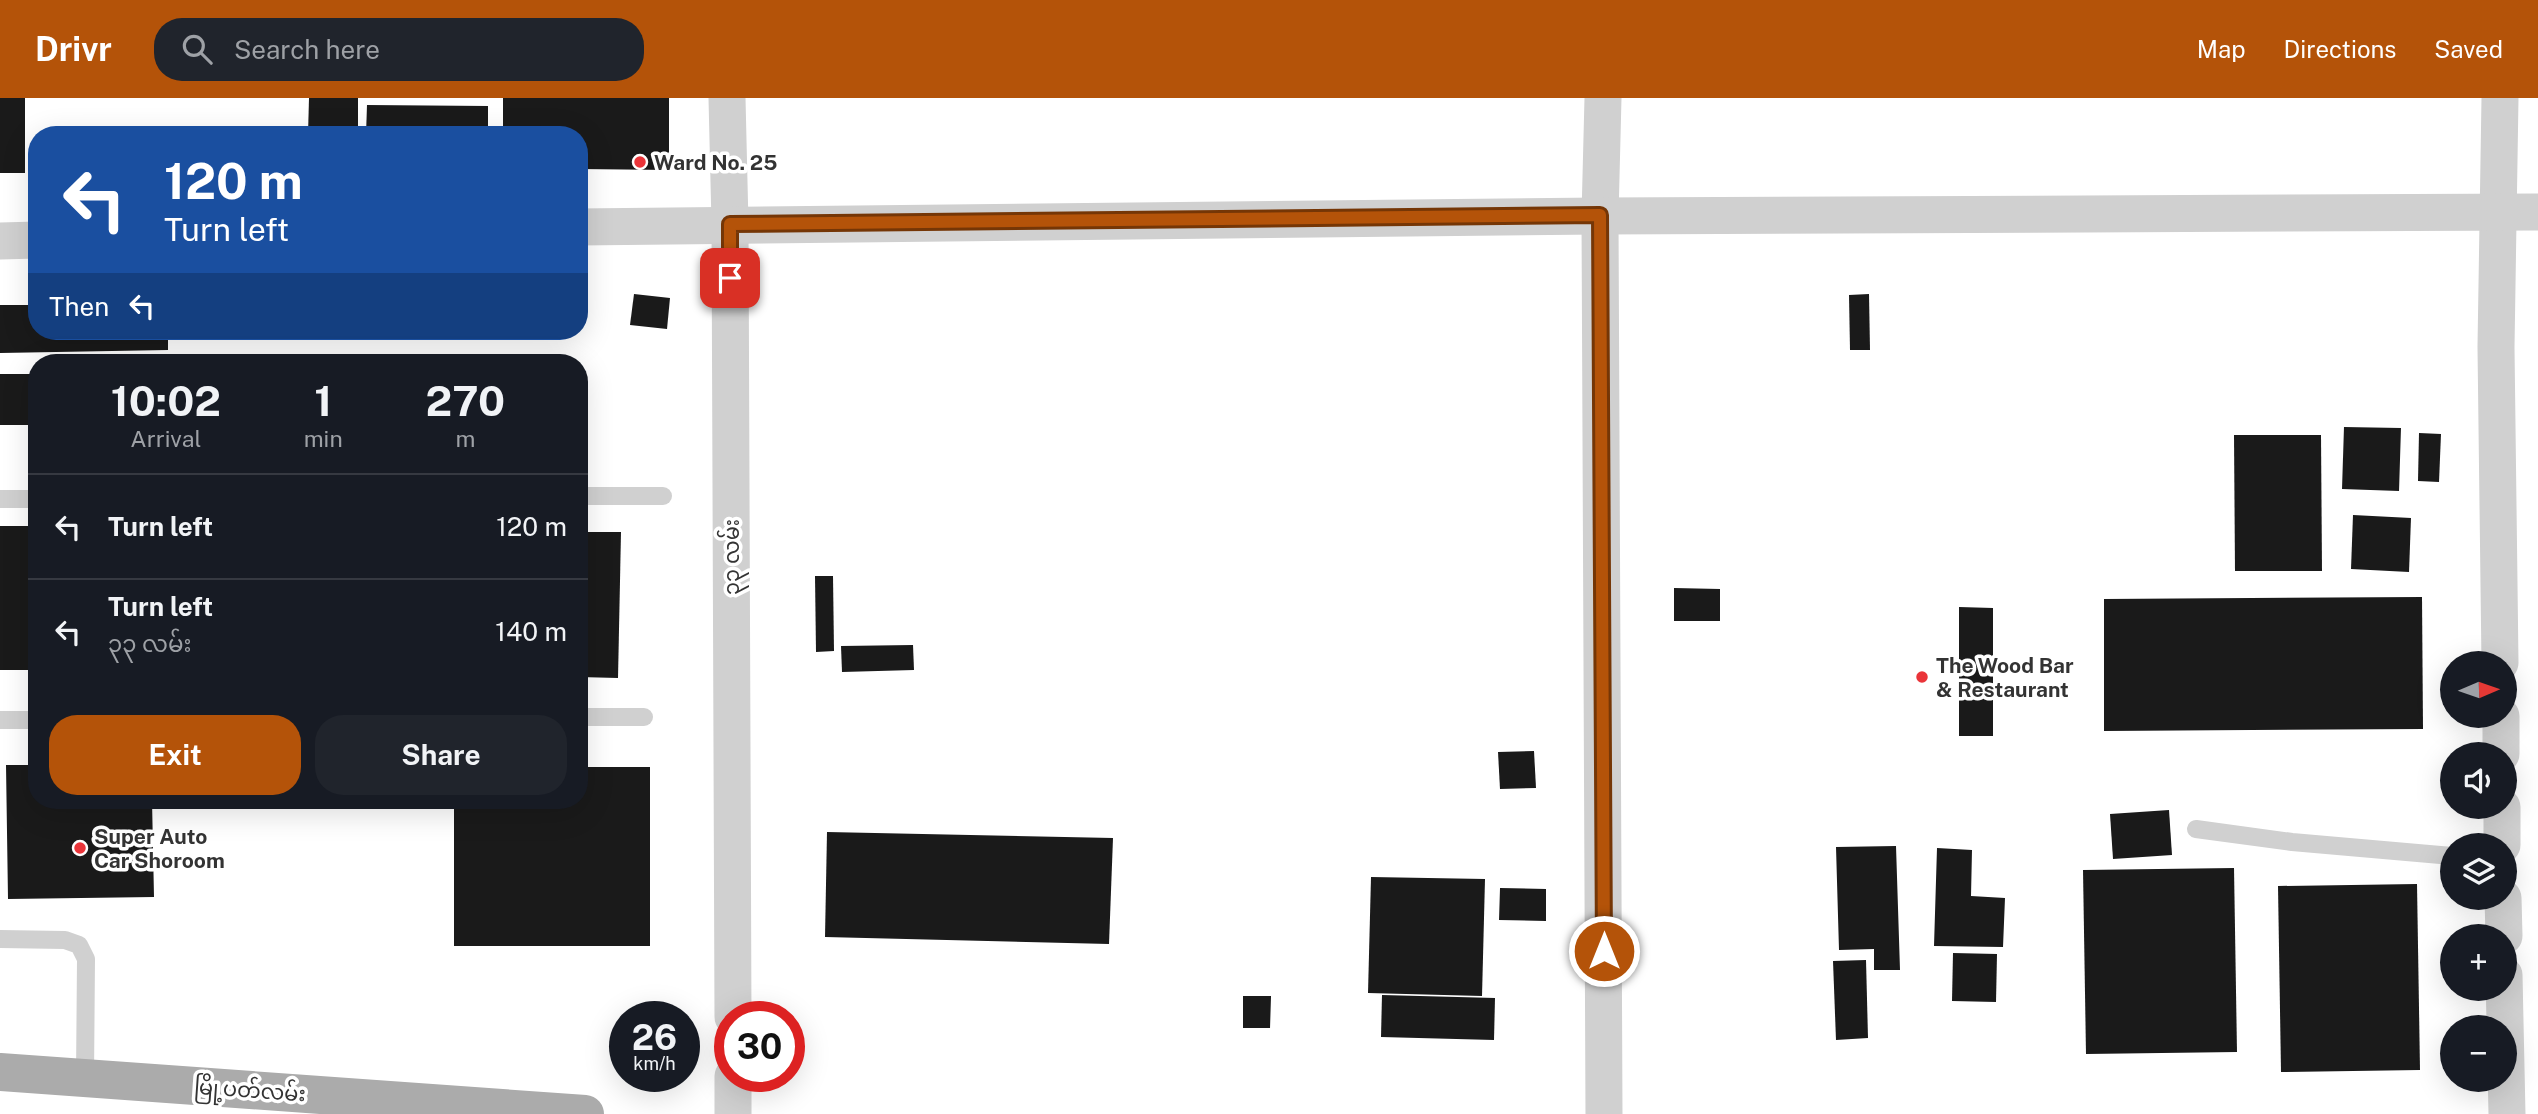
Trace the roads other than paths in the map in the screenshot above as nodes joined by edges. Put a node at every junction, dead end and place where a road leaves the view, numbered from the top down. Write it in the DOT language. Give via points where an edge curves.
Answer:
graph roads {
  1 [pos="727,98"];
  2 [pos="1603,98"];
  3 [pos="2500,98"];
  4 [pos="2499,211"];
  5 [pos="2538,212"];
  6 [pos="1600,215"];
  7 [pos="730,224"];
  8 [pos="588,227"];
  9 [pos="28,240"];
  10 [pos="0,241"];
  11 [pos="588,496"];
  12 [pos="663,496"];
  13 [pos="0,499"];
  14 [pos="28,499"];
  15 [pos="2500,651"];
  16 [pos="644,717"];
  17 [pos="588,718"];
  18 [pos="0,720"];
  19 [pos="28,720"];
  20 [pos="2196,829"];
  21 [pos="2440,855"];
  22 [pos="0,939"];
  23 [pos="733,1001"];
  24 [pos="2505,1001"];
  25 [pos="0,1072"];
  26 [pos="85,1078"];
  27 [pos="733,1092"];
  28 [pos="573,1114"];
  29 [pos="585,1114"];
  30 [pos="733,1114"];
  31 [pos="1604,1114"];
  32 [pos="2507,1114"];
  1 -- 7 [label="street, ၃၃ လမ်း"];
  2 -- 6 [label="street"];
  3 -- 4 [label="street"];
  4 -- 5 [label="street"];
  4 -- 6 [label="street"];
  4 -- 15 [label="street"];
  6 -- 7 [label="street"];
  6 -- 31 [label="street"];
  7 -- 8 [label="street"];
  7 -- 23 [label="street, ၃၃ လမ်း"];
  9 -- 10 [label="street"];
  11 -- 12 [label="lane"];
  13 -- 14 [label="lane"];
  16 -- 17 [label="lane"];
  18 -- 19 [label="lane"];
  20 -- 21 [label="lane"];
  22 -- 26 [label="lane" via="65,940 79,945 86,958"];
  24 -- 32 [label="street"];
  25 -- 26 [label="main road, မြို့ပတ်လမ်း"];
  26 -- 28 [label="main road, မြို့ပတ်လမ်း"];
  27 -- 30 [label="street"];
  28 -- 29 [label="main road, မြို့ပတ်လမ်း"];
}
